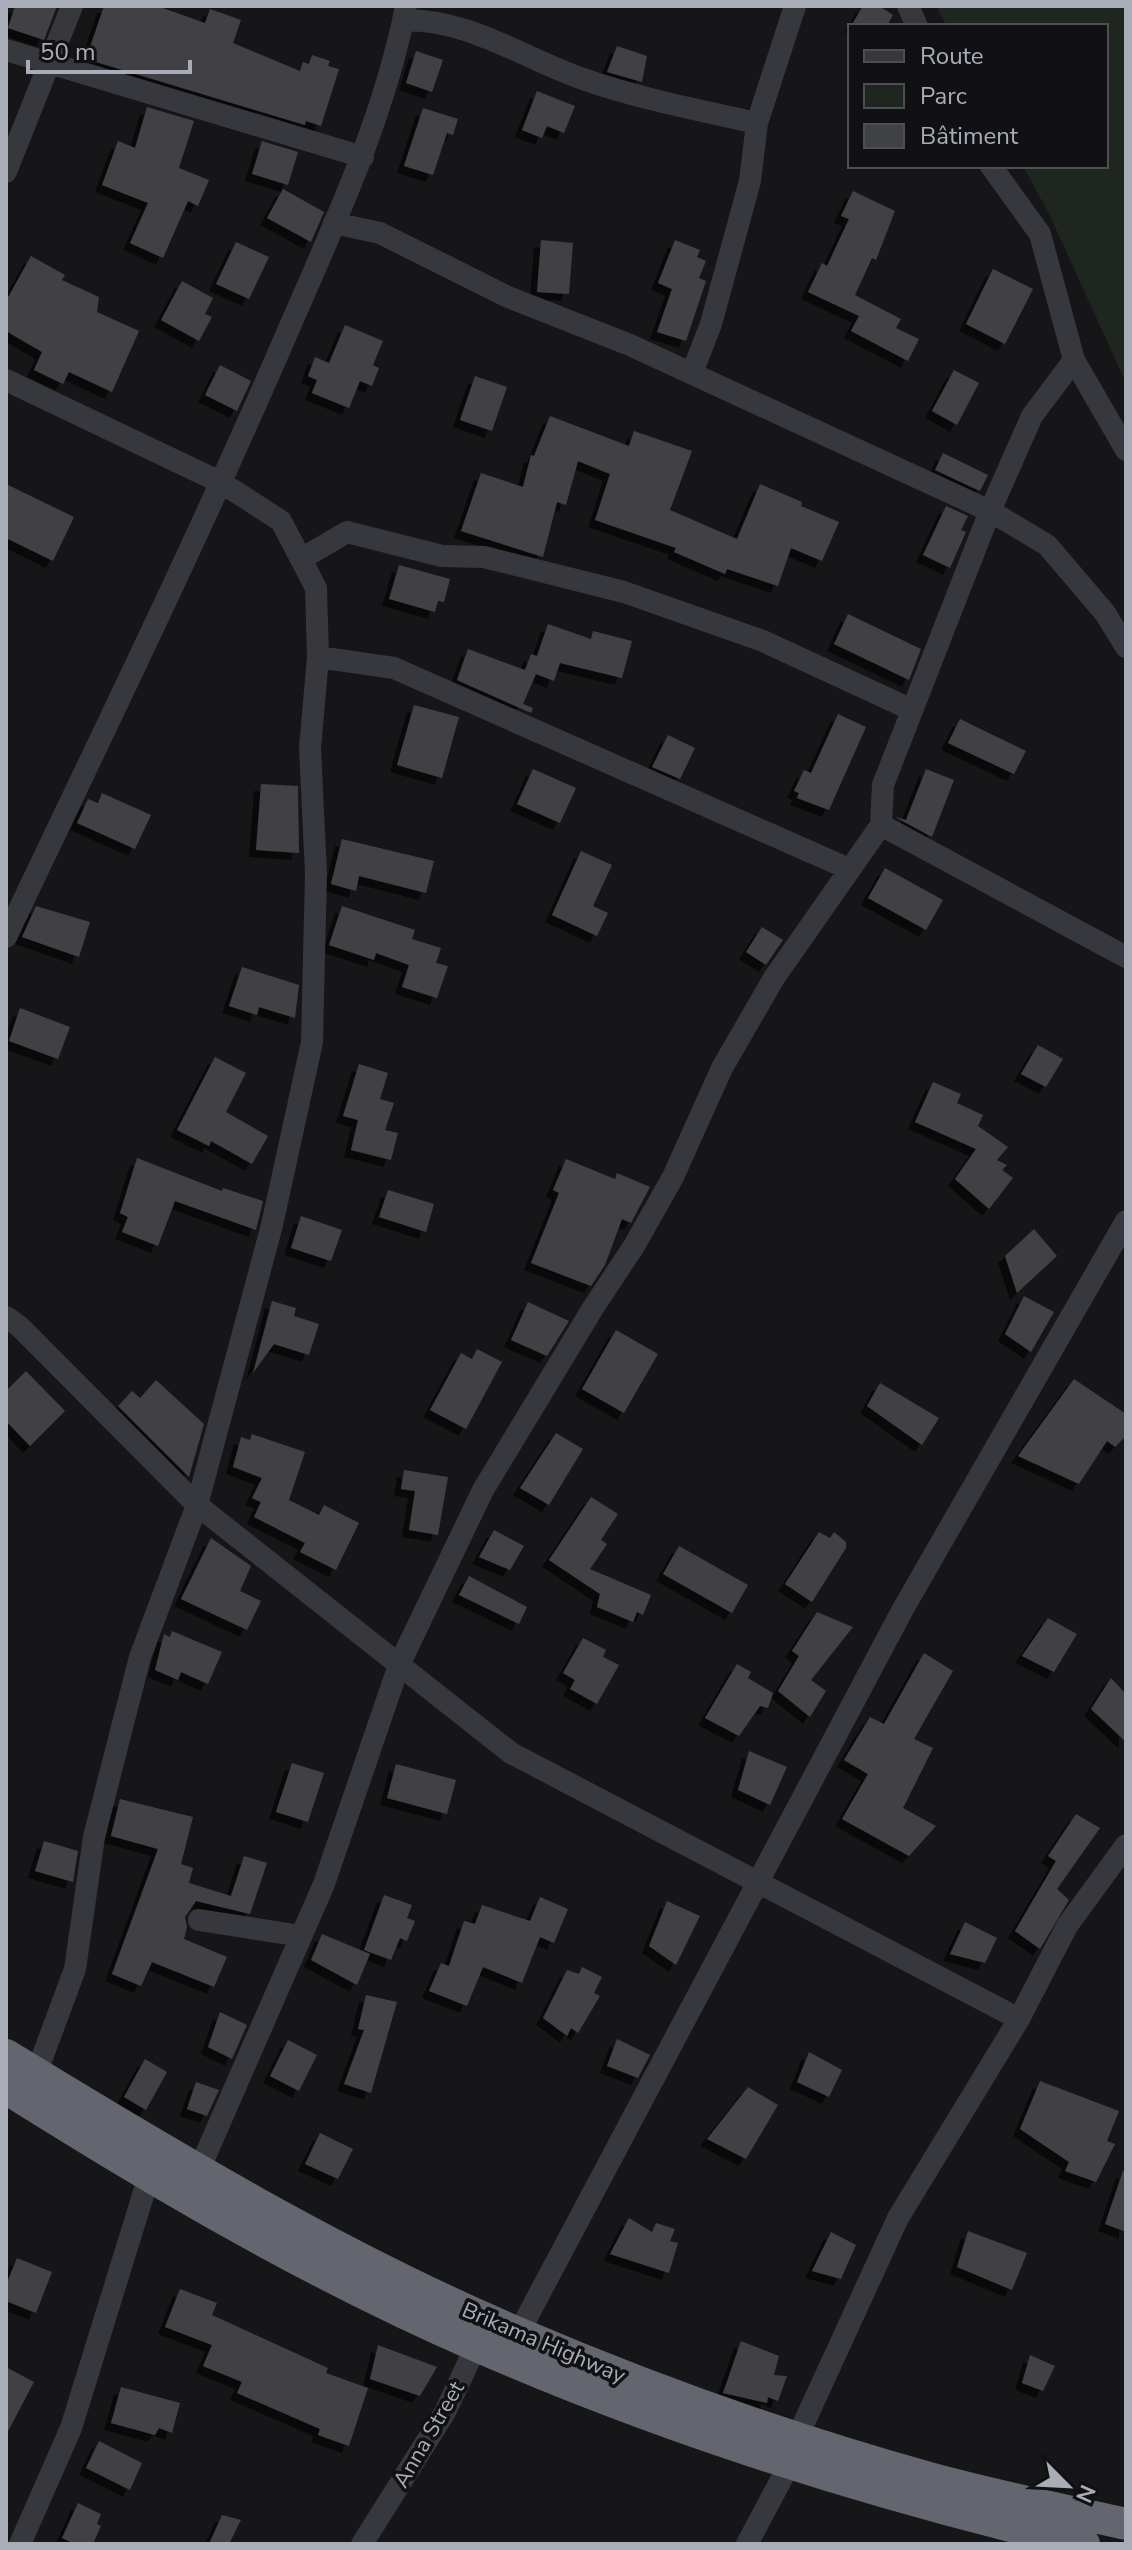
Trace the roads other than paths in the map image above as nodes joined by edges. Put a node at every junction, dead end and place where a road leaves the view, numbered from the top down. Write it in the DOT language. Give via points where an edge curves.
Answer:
graph roads {
  1 [pos="72,6"];
  2 [pos="795,6"];
  3 [pos="405,13"];
  4 [pos="6,50"];
  5 [pos="51,65"];
  6 [pos="757,123"];
  7 [pos="363,157"];
  8 [pos="992,168"];
  9 [pos="6,172"];
  10 [pos="334,223"];
  11 [pos="1074,360"];
  12 [pos="692,373"];
  13 [pos="6,380"];
  14 [pos="1126,450"];
  15 [pos="222,483"];
  16 [pos="990,511"];
  17 [pos="301,559"];
  18 [pos="1126,647"];
  19 [pos="318,657"];
  20 [pos="910,709"];
  21 [pos="881,825"];
  22 [pos="849,869"];
  23 [pos="6,937"];
  24 [pos="1126,957"];
  25 [pos="1126,1221"];
  26 [pos="6,1317"];
  27 [pos="197,1505"];
  28 [pos="399,1665"];
  29 [pos="1126,1845"];
  30 [pos="760,1880"];
  31 [pos="199,1920"];
  32 [pos="301,1936"];
  33 [pos="1019,2019"];
  34 [pos="6,2055"];
  35 [pos="36,2074"];
  36 [pos="6,2088"];
  37 [pos="199,2170"];
  38 [pos="149,2176"];
  39 [pos="482,2333"];
  40 [pos="518,2334"];
  41 [pos="793,2452"];
  42 [pos="1126,2524"];
  43 [pos="6,2540"];
  44 [pos="12,2544"];
  45 [pos="20,2544"];
  46 [pos="362,2544"];
  47 [pos="747,2544"];
  48 [pos="1084,2544"];
  1 -- 5 [label="street"];
  2 -- 6 [label="street"];
  3 -- 6 [label="street" via="476,33 626,93"];
  3 -- 7 [label="street"];
  4 -- 5 [label="street"];
  5 -- 7 [label="street"];
  5 -- 9 [label="street"];
  6 -- 12 [label="street" via="750,181 711,324"];
  7 -- 10 [label="street"];
  8 -- 11 [label="street" via="1040,234"];
  10 -- 12 [label="street" via="380,233 508,297"];
  10 -- 15 [label="street"];
  11 -- 14 [label="street"];
  11 -- 16 [label="street" via="1032,416"];
  12 -- 16 [label="street"];
  13 -- 15 [label="street"];
  15 -- 17 [label="street" via="281,521"];
  15 -- 23 [label="street"];
  16 -- 18 [label="street" via="1047,545 1105,613"];
  16 -- 20 [label="street"];
  17 -- 19 [label="street" via="316,588"];
  17 -- 20 [label="street" via="347,532 442,556 484,557 552,572 690,613"];
  19 -- 22 [label="street" via="394,668"];
  19 -- 27 [label="street" via="310,748 316,888 312,1042 272,1225"];
  20 -- 21 [label="street" via="883,785"];
  21 -- 22 [label="street"];
  21 -- 24 [label="street"];
  22 -- 28 [label="street" via="774,978 722,1068 673,1177 483,1490"];
  25 -- 30 [label="street" via="903,1609"];
  26 -- 27 [label="street"];
  27 -- 28 [label="street"];
  27 -- 35 [label="street" via="140,1657 94,1837 75,1969"];
  28 -- 30 [label="street" via="511,1753"];
  28 -- 32 [label="street"];
  29 -- 33 [label="street" via="1067,1926"];
  30 -- 33 [label="street"];
  30 -- 40 [label="street"];
  31 -- 32 [label="street"];
  32 -- 37 [label="street"];
  33 -- 41 [label="street" via="898,2218"];
  34 -- 35 [label="highway, Brikama Highway"];
  35 -- 37 [label="highway, Brikama Highway"];
  36 -- 38 [label="highway, Brikama Highway"];
  37 -- 39 [label="highway, Brikama Highway"];
  38 -- 39 [label="highway, Brikama Highway" via="385,2303"];
  38 -- 45 [label="street" via="71,2428"];
  39 -- 40 [label="highway, Brikama Highway"];
  39 -- 41 [label="highway, Brikama Highway" via="613,2402"];
  39 -- 46 [label="street, Anna Street" via="445,2412"];
  40 -- 41 [label="highway, Brikama Highway"];
  41 -- 42 [label="highway, Brikama Highway"];
  41 -- 47 [label="street"];
  41 -- 48 [label="highway, Brikama Highway" via="911,2502"];
  43 -- 44 [label="street"];
}
